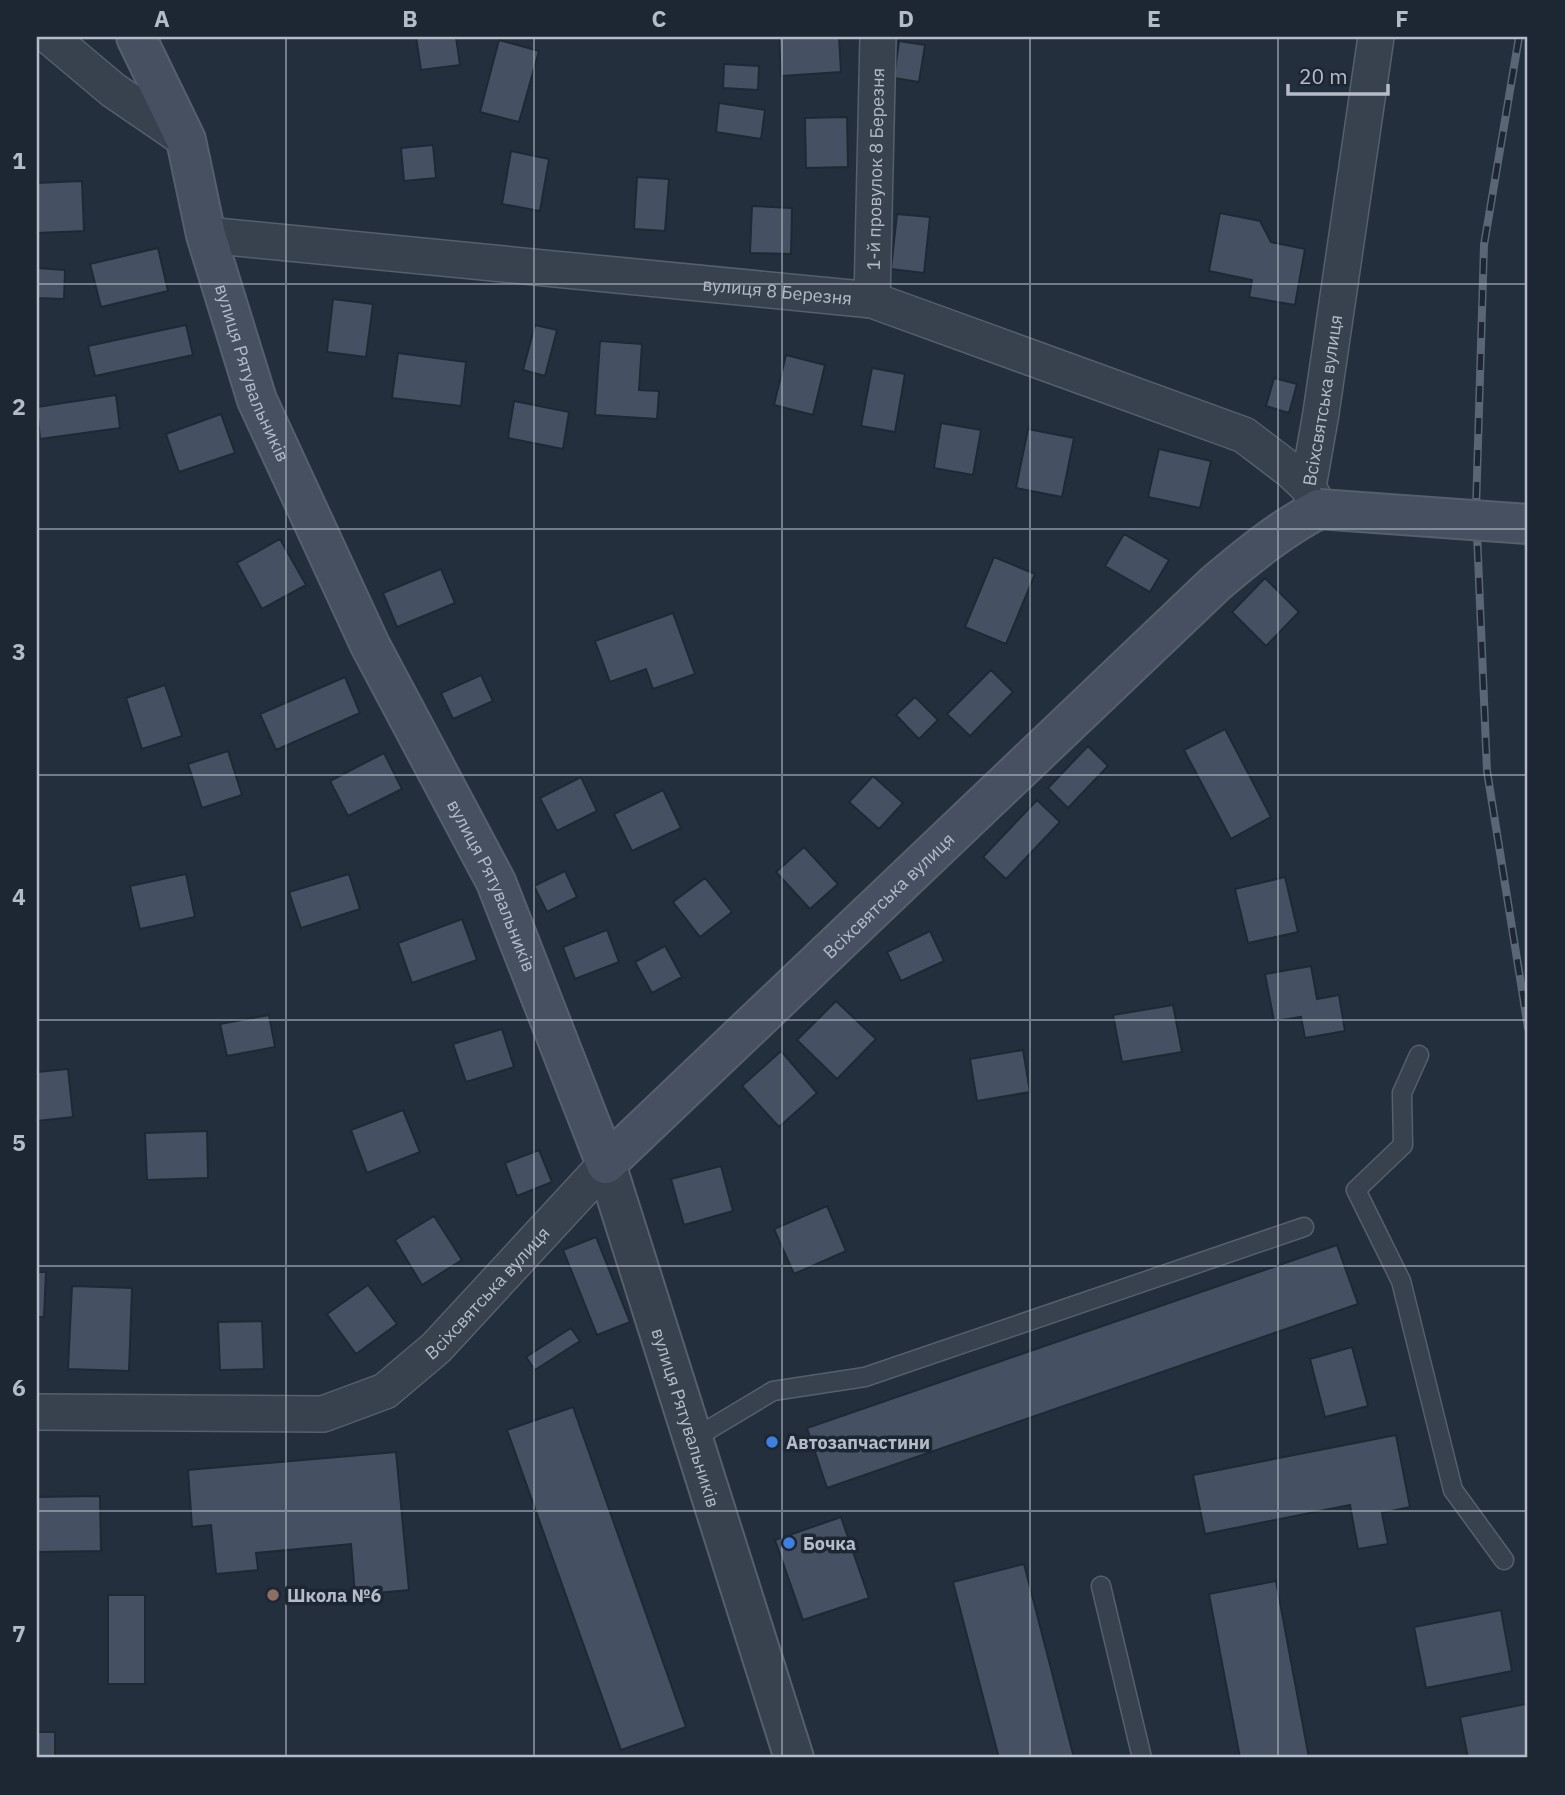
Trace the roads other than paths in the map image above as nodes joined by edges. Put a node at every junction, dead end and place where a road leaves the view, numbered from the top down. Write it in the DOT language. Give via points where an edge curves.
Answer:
graph roads {
  1 [pos="50,37"];
  2 [pos="136,37"];
  3 [pos="878,37"];
  4 [pos="1376,37"];
  5 [pos="186,139"];
  6 [pos="206,235"];
  7 [pos="872,300"];
  8 [pos="1314,498"];
  9 [pos="1528,524"];
  10 [pos="1419,1055"];
  11 [pos="607,1164"];
  12 [pos="1304,1227"];
  13 [pos="37,1412"];
  14 [pos="693,1438"];
  15 [pos="1504,1560"];
  16 [pos="1101,1586"];
  17 [pos="794,1758"];
  18 [pos="1142,1758"];
  1 -- 5 [label="street" via="113,90"];
  2 -- 5 [label="main road, вулиця Рятувальників"];
  3 -- 7 [label="street, 1-й провулок 8 Березня"];
  4 -- 8 [label="street, Всіхсвятська вулиця" via="1321,412"];
  5 -- 6 [label="main road, вулиця Рятувальників"];
  6 -- 7 [label="street, вулиця 8 Березня"];
  6 -- 11 [label="main road, вулиця Рятувальників" via="257,400 370,645 496,882"];
  7 -- 8 [label="street, вулиця 8 Березня" via="1244,435 1290,470"];
  8 -- 9 [label="main road, bridge"];
  8 -- 11 [label="main road, Всіхсвятська вулиця" via="1291,524 1216,583"];
  10 -- 15 [label="lane" via="1402,1093 1404,1145 1356,1190 1401,1281 1454,1490"];
  11 -- 13 [label="street, Всіхсвятська вулиця" via="436,1348 385,1391 323,1414"];
  11 -- 14 [label="street, вулиця Рятувальників"];
  12 -- 14 [label="lane" via="865,1377 773,1391"];
  14 -- 17 [label="street, вулиця Рятувальників"];
  16 -- 18 [label="lane"];
}
